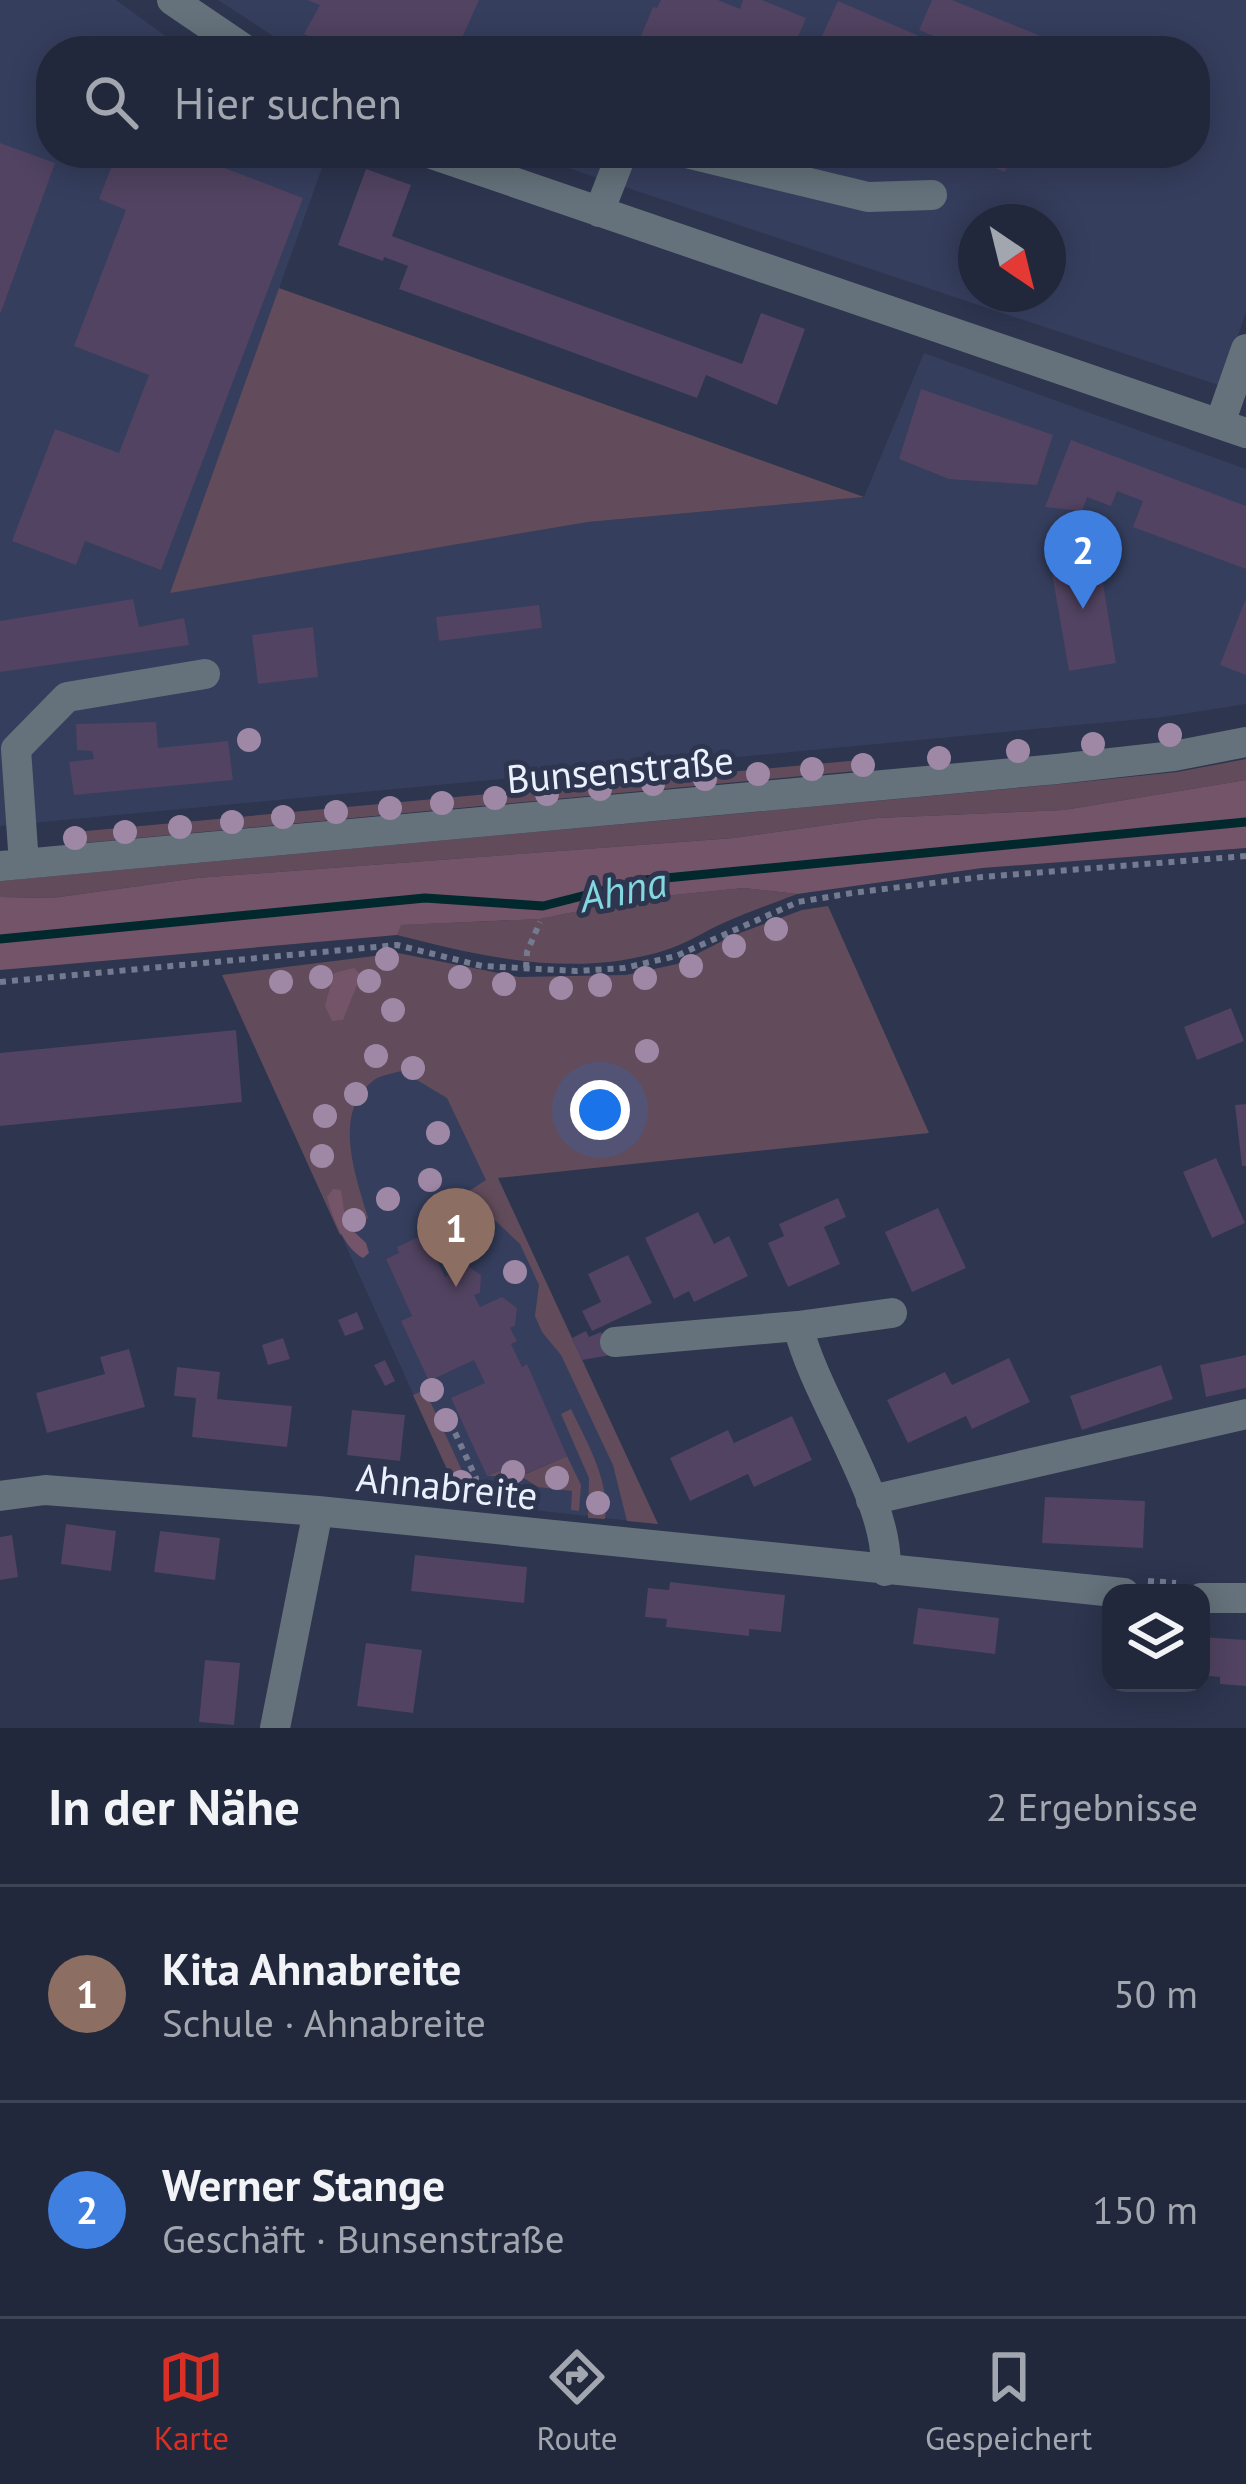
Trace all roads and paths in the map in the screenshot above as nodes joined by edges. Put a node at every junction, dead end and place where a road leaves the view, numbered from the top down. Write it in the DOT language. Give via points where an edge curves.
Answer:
graph roads {
  1 [pos="172,0"];
  2 [pos="225,36"];
  3 [pos="472,168"];
  4 [pos="616,168"];
  5 [pos="748,168"];
  6 [pos="932,195"];
  7 [pos="598,212"];
  8 [pos="1246,349"];
  9 [pos="1233,428"];
  10 [pos="205,674"];
  11 [pos="8,742"];
  12 [pos="1246,742"];
  13 [pos="1246,856"];
  14 [pos="12,865"];
  15 [pos="540,922"];
  16 [pos="526,968"];
  17 [pos="0,982"];
  18 [pos="892,1313"];
  19 [pos="798,1326"];
  20 [pos="615,1342"];
  21 [pos="1246,1414"];
  22 [pos="450,1422"];
  23 [pos="476,1478"];
  24 [pos="0,1496"];
  25 [pos="871,1500"];
  26 [pos="318,1511"];
  27 [pos="885,1571"];
  28 [pos="1102,1591"];
  29 [pos="1210,1598"];
  30 [pos="1246,1598"];
  31 [pos="275,1728"];
  1 -- 2 [label="street"];
  3 -- 7 [label="street"];
  4 -- 7 [label="street"];
  5 -- 6 [label="street" via="868,197"];
  7 -- 9 [label="street"];
  8 -- 9 [label="street"];
  10 -- 11 [label="street" via="67,698"];
  11 -- 14 [label="street"];
  12 -- 14 [label="street, Bunsenstraße" via="1057,770"];
  13 -- 16 [label="path" via="852,892 798,902 676,956 624,968"];
  15 -- 16 [label="path"];
  16 -- 17 [label="path" via="397,945"];
  18 -- 19 [label="street"];
  19 -- 20 [label="street"];
  19 -- 25 [label="street"];
  21 -- 25 [label="street"];
  22 -- 23 [label="path"];
  24 -- 26 [label="street, Ahnabreite" via="45,1490"];
  25 -- 27 [label="street" via="885,1537"];
  26 -- 27 [label="street, Ahnabreite"];
  26 -- 31 [label="street"];
  27 -- 28 [label="street, Ahnabreite"];
  29 -- 30 [label="street"];
}
